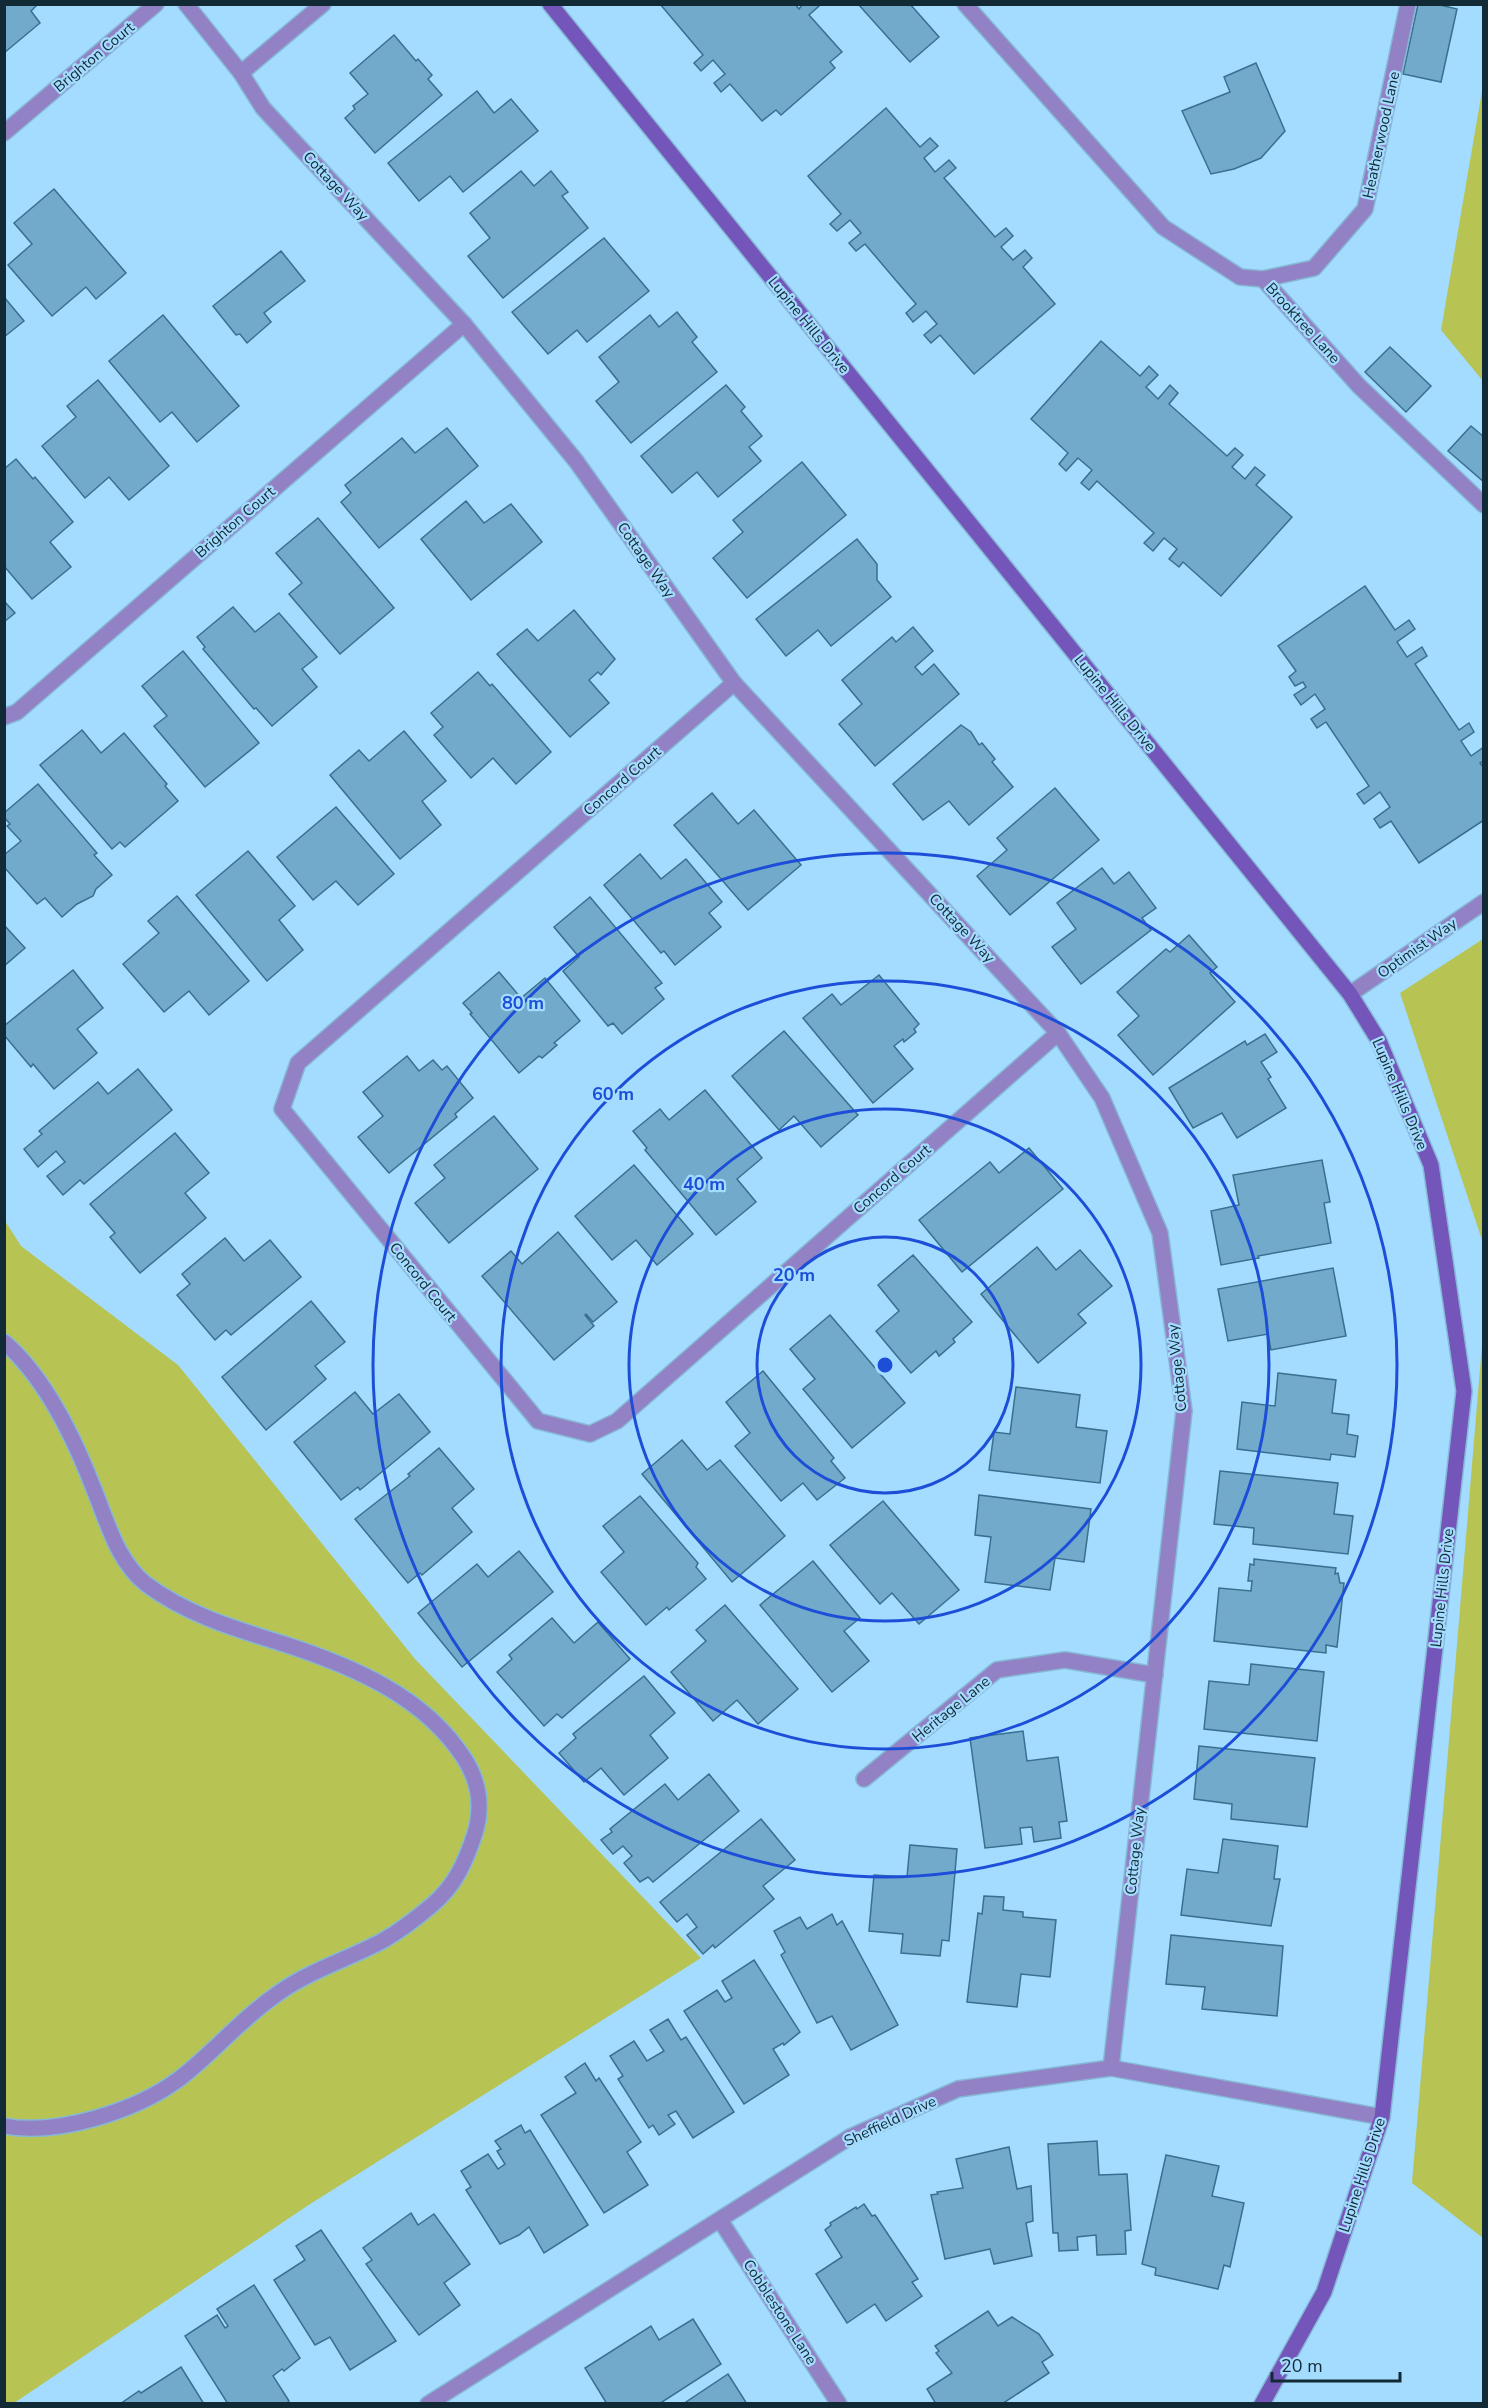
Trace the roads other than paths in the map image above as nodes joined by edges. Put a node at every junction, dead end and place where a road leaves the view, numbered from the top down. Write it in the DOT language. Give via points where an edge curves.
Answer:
graph roads {
  1 [pos="156,4"];
  2 [pos="186,4"];
  3 [pos="323,4"];
  4 [pos="550,4"];
  5 [pos="965,4"];
  6 [pos="1408,4"];
  7 [pos="241,73"];
  8 [pos="4,133"];
  9 [pos="1263,279"];
  10 [pos="464,324"];
  11 [pos="1484,505"];
  12 [pos="734,683"];
  13 [pos="4,717"];
  14 [pos="1484,902"];
  15 [pos="1350,994"];
  16 [pos="1058,1033"];
  17 [pos="4,1342"];
  18 [pos="1155,1675"];
  19 [pos="864,1779"];
  20 [pos="1111,2068"];
  21 [pos="1383,2117"];
  22 [pos="4,2126"];
  23 [pos="720,2220"];
  24 [pos="428,2403"];
  25 [pos="839,2403"];
  26 [pos="1262,2403"];
  1 -- 8 [label="street, Brighton Court"];
  2 -- 7 [label="street, Cottage Way"];
  3 -- 7 [label="street"];
  4 -- 15 [label="street, Lupine Hills Drive"];
  5 -- 9 [label="street, Brooktree Lane" via="1163,227 1240,278"];
  6 -- 9 [label="street, Heatherwood Lane" via="1365,209 1314,268"];
  7 -- 10 [label="street, Cottage Way" via="262,108"];
  9 -- 11 [label="street, Brooktree Lane" via="1359,386"];
  10 -- 12 [label="street, Cottage Way" via="576,461"];
  10 -- 13 [label="street, Brighton Court" via="17,712"];
  12 -- 16 [label="street, Cottage Way"];
  12 -- 16 [label="street, Concord Court" via="298,1063 282,1108 538,1421 590,1434 617,1421"];
  14 -- 15 [label="street, Optimist Way"];
  15 -- 21 [label="street, Lupine Hills Drive" via="1378,1041 1431,1165 1464,1392"];
  16 -- 18 [label="street, Cottage Way" via="1102,1098 1160,1233 1184,1411"];
  17 -- 22 [label="street" via="35,1377 61,1418 80,1453 124,1560 143,1582 208,1619 317,1656 396,1692 451,1738 469,1766 479,1792 480,1818 453,1884 433,1904 385,1939 299,1979 275,1995 176,2082 144,2100 93,2119 50,2128"];
  18 -- 19 [label="street, Heritage Lane" via="1065,1660 997,1670"];
  18 -- 20 [label="street, Cottage Way"];
  20 -- 21 [label="street, Sheffield Drive"];
  20 -- 23 [label="street, Sheffield Drive" via="958,2089 850,2137"];
  21 -- 26 [label="street, Lupine Hills Drive" via="1324,2292"];
  23 -- 24 [label="street, Sheffield Drive"];
  23 -- 25 [label="street, Cobblestone Lane"];
}
